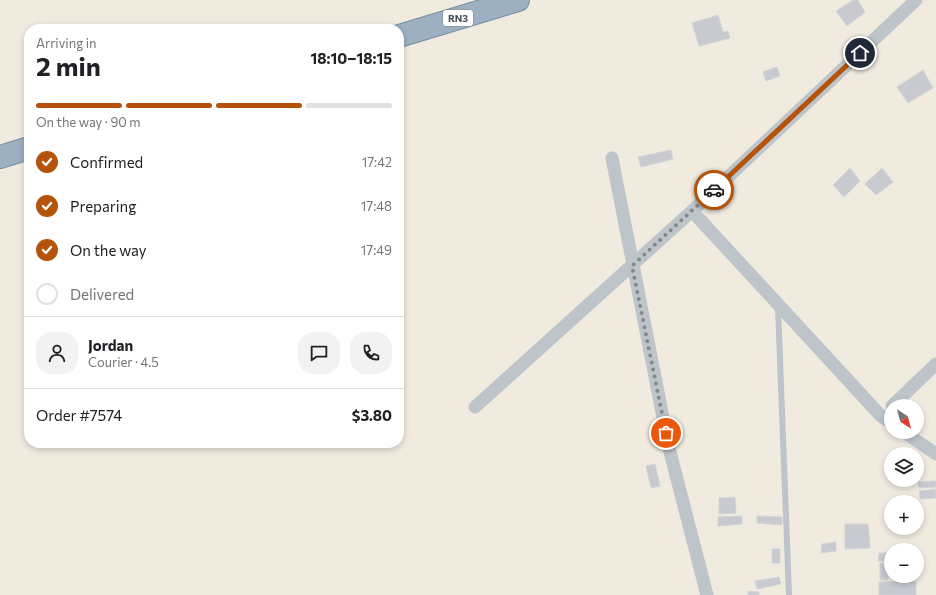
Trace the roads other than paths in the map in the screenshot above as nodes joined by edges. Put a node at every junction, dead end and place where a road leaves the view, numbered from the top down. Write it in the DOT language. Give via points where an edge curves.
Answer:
graph roads {
  1 [pos="518,0"];
  2 [pos="916,0"];
  3 [pos="404,34"];
  4 [pos="24,150"];
  5 [pos="0,157"];
  6 [pos="612,158"];
  7 [pos="692,211"];
  8 [pos="632,266"];
  9 [pos="778,304"];
  10 [pos="936,364"];
  11 [pos="900,399"];
  12 [pos="475,407"];
  13 [pos="884,418"];
  14 [pos="914,439"];
  15 [pos="936,454"];
  16 [pos="706,595"];
  17 [pos="789,595"];
  1 -- 3 [label="highway, RN3"];
  2 -- 7 [label="street"];
  4 -- 5 [label="highway"];
  6 -- 8 [label="street"];
  7 -- 8 [label="street"];
  7 -- 9 [label="street"];
  8 -- 12 [label="street"];
  8 -- 16 [label="street" via="669,448"];
  9 -- 13 [label="street"];
  9 -- 17 [label="lane"];
  10 -- 11 [label="street"];
  14 -- 15 [label="street"];
}
